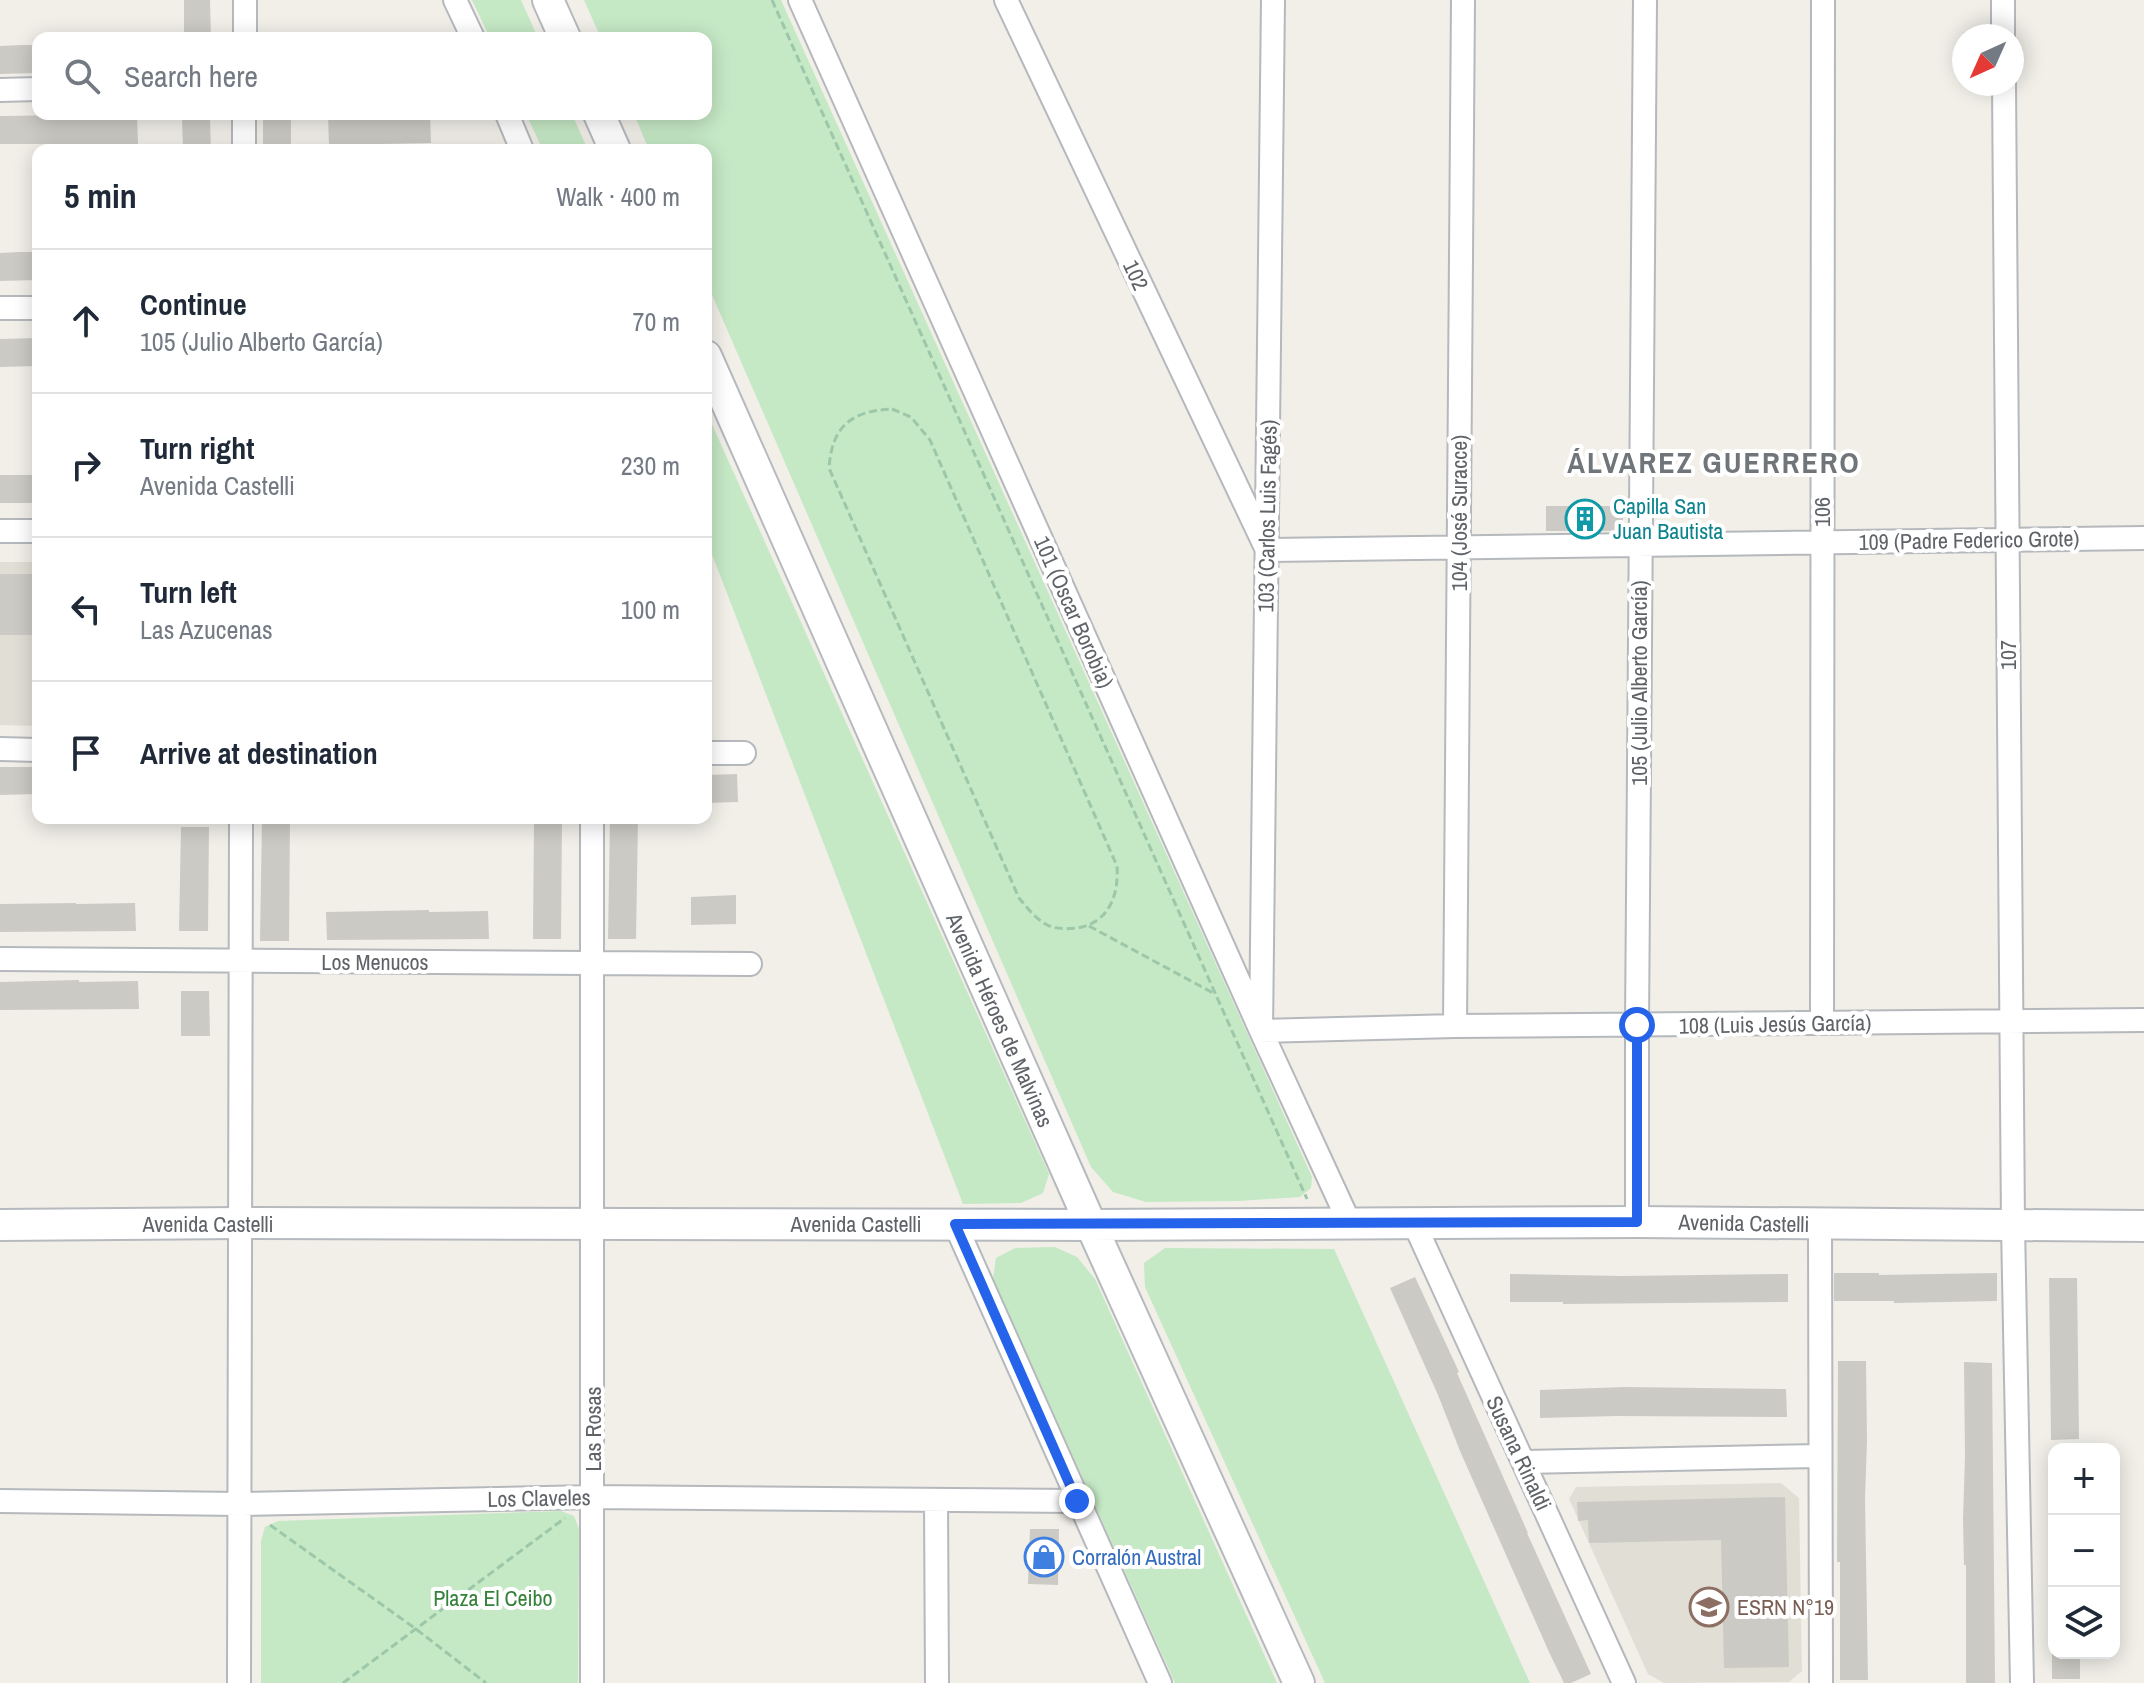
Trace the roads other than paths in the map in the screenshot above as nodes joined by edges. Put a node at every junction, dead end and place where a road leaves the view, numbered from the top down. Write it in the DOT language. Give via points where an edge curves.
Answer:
graph roads {
  1 [pos="245,0"];
  2 [pos="455,0"];
  3 [pos="548,0"];
  4 [pos="800,0"];
  5 [pos="1006,0"];
  6 [pos="1273,0"];
  7 [pos="1463,0"];
  8 [pos="1645,0"];
  9 [pos="1823,0"];
  10 [pos="2003,0"];
  11 [pos="2003,24"];
  12 [pos="245,32"];
  13 [pos="470,32"];
  14 [pos="562,32"];
  15 [pos="32,89"];
  16 [pos="0,90"];
  17 [pos="2004,96"];
  18 [pos="244,120"];
  19 [pos="510,120"];
  20 [pos="602,120"];
  21 [pos="244,144"];
  22 [pos="520,144"];
  23 [pos="612,144"];
  24 [pos="0,308"];
  25 [pos="32,308"];
  26 [pos="712,370"];
  27 [pos="0,531"];
  28 [pos="32,531"];
  29 [pos="2144,538"];
  30 [pos="2007,540"];
  31 [pos="1822,542"];
  32 [pos="1641,545"];
  33 [pos="1459,547"];
  34 [pos="1267,550"];
  35 [pos="0,749"];
  36 [pos="32,750"];
  37 [pos="712,753"];
  38 [pos="744,753"];
  39 [pos="241,824"];
  40 [pos="592,824"];
  41 [pos="0,959"];
  42 [pos="241,961"];
  43 [pos="593,963"];
  44 [pos="750,964"];
  45 [pos="2144,1020"];
  46 [pos="2012,1021"];
  47 [pos="1822,1023"];
  48 [pos="1637,1025"];
  49 [pos="1455,1026"];
  50 [pos="1261,1031"];
  51 [pos="1637,1222"];
  52 [pos="240,1223"];
  53 [pos="594,1223"];
  54 [pos="1414,1223"];
  55 [pos="955,1224"];
  56 [pos="1350,1224"];
  57 [pos="1820,1224"];
  58 [pos="0,1225"];
  59 [pos="1091,1225"];
  60 [pos="2013,1226"];
  61 [pos="2144,1226"];
  62 [pos="1820,1456"];
  63 [pos="1523,1462"];
  64 [pos="593,1497"];
  65 [pos="936,1500"];
  66 [pos="0,1501"];
  67 [pos="1077,1501"];
  68 [pos="240,1504"];
  69 [pos="239,1683"];
  70 [pos="592,1683"];
  71 [pos="937,1683"];
  72 [pos="1160,1683"];
  73 [pos="1299,1683"];
  74 [pos="1624,1683"];
  75 [pos="1821,1683"];
  76 [pos="2022,1683"];
  1 -- 12 [label="street"];
  2 -- 13 [label="street"];
  3 -- 14 [label="main road"];
  4 -- 50 [label="street, 101 (Oscar Borobia)"];
  5 -- 34 [label="street, 102"];
  6 -- 34 [label="street, 103 (Carlos Luis Fagés)"];
  7 -- 33 [label="street, 104 (José Suracce)"];
  8 -- 32 [label="street, 105 (Julio Alberto García)"];
  9 -- 31 [label="street, 106"];
  10 -- 11 [label="street"];
  15 -- 16 [label="street"];
  17 -- 30 [label="street, 107"];
  18 -- 21 [label="street"];
  19 -- 22 [label="street"];
  20 -- 23 [label="main road"];
  24 -- 25 [label="street"];
  26 -- 59 [label="main road, Avenida Héroes de Malvinas"];
  27 -- 28 [label="street"];
  29 -- 30 [label="street, 109 (Padre Federico Grote)"];
  30 -- 31 [label="street, 109 (Padre Federico Grote)"];
  30 -- 46 [label="street, 107"];
  31 -- 32 [label="street, 109 (Padre Federico Grote)"];
  31 -- 47 [label="street, 106"];
  32 -- 33 [label="street, 109 (Padre Federico Grote)"];
  32 -- 48 [label="street, 105 (Julio Alberto García)"];
  33 -- 34 [label="street, 109 (Padre Federico Grote)"];
  33 -- 49 [label="street, 104 (José Suracce)"];
  34 -- 50 [label="street, 103 (Carlos Luis Fagés)"];
  35 -- 36 [label="street"];
  37 -- 38 [label="street"];
  39 -- 42 [label="street"];
  40 -- 43 [label="street, Las Rosas"];
  41 -- 42 [label="street, Los Menucos"];
  42 -- 43 [label="street, Los Menucos"];
  42 -- 52 [label="street"];
  43 -- 44 [label="street, Los Menucos"];
  43 -- 53 [label="street, Las Rosas"];
  45 -- 46 [label="street, 108 (Luis Jesús García)"];
  46 -- 47 [label="street, 108 (Luis Jesús García)"];
  46 -- 60 [label="street, 107"];
  47 -- 48 [label="street, 108 (Luis Jesús García)"];
  48 -- 49 [label="street, 108 (Luis Jesús García)"];
  48 -- 51 [label="street, 105 (Julio Alberto García)"];
  49 -- 50 [label="street, 108 (Luis Jesús García)"];
  50 -- 56 [label="street, 101 (Oscar Borobia)"];
  51 -- 54 [label="main road, Avenida Castelli"];
  51 -- 57 [label="main road, Avenida Castelli"];
  52 -- 53 [label="main road, Avenida Castelli"];
  52 -- 58 [label="main road, Avenida Castelli"];
  52 -- 68 [label="street"];
  53 -- 55 [label="main road, Avenida Castelli"];
  53 -- 64 [label="street, Las Rosas"];
  54 -- 56 [label="main road, Avenida Castelli"];
  54 -- 63 [label="street, Susana Rinaldi"];
  55 -- 59 [label="main road, Avenida Castelli"];
  55 -- 67 [label="street"];
  56 -- 59 [label="main road, Avenida Castelli"];
  57 -- 60 [label="main road, Avenida Castelli"];
  57 -- 62 [label="street"];
  59 -- 73 [label="main road, Avenida Héroes de Malvinas"];
  60 -- 61 [label="main road, Avenida Castelli"];
  60 -- 76 [label="street, 107"];
  62 -- 63 [label="street"];
  62 -- 75 [label="street"];
  63 -- 74 [label="street, Susana Rinaldi"];
  64 -- 65 [label="street, Los Claveles"];
  64 -- 68 [label="street, Los Claveles"];
  64 -- 70 [label="street, Las Rosas"];
  65 -- 67 [label="street, Los Claveles"];
  65 -- 71 [label="street"];
  66 -- 68 [label="street, Los Claveles"];
  67 -- 72 [label="street"];
  68 -- 69 [label="street"];
}
